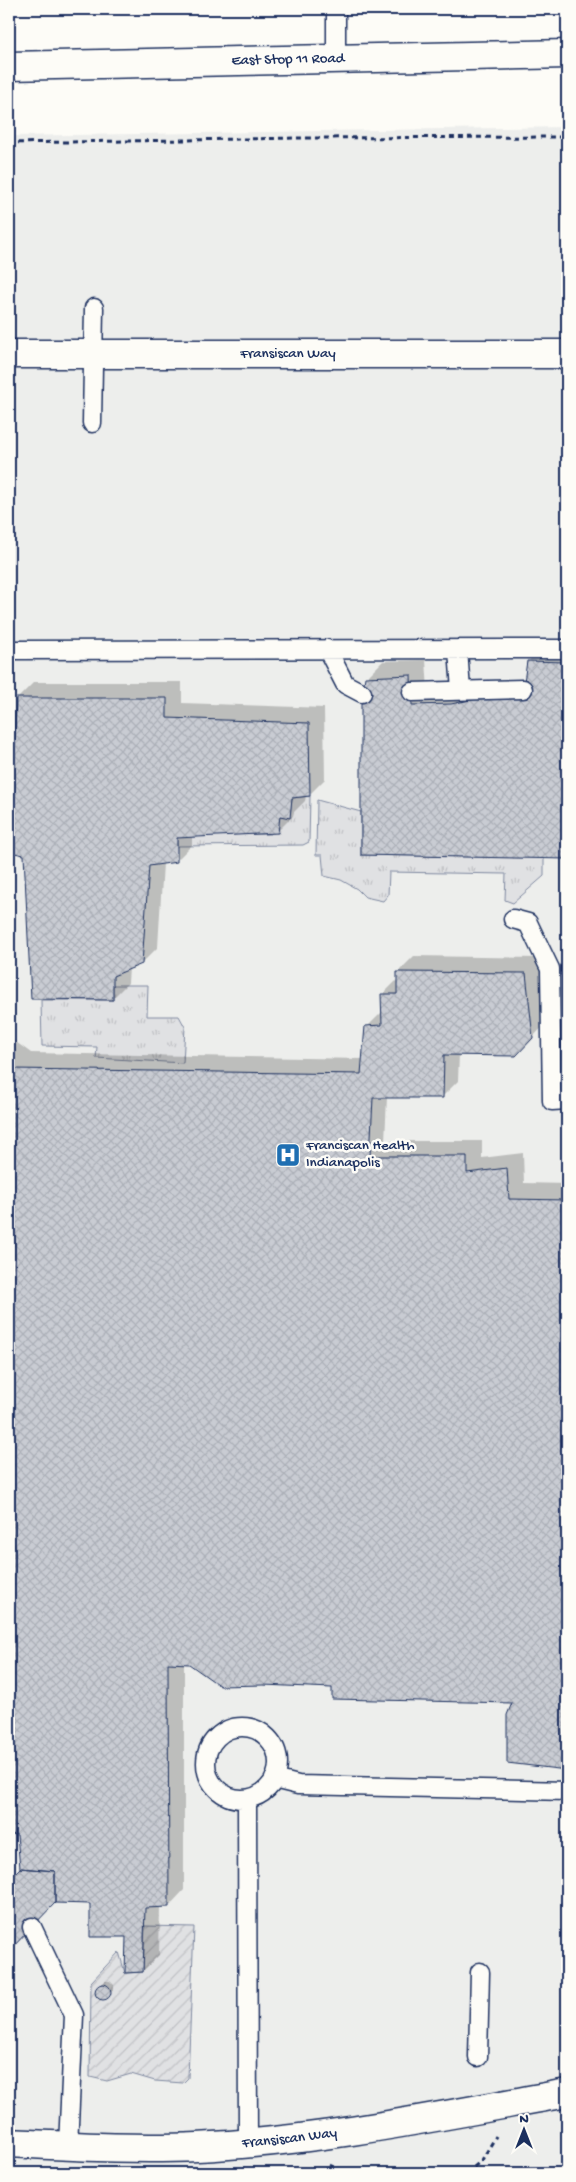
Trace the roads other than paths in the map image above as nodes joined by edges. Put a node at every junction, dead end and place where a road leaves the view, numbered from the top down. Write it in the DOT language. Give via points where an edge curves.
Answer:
graph roads {
  1 [pos="336,9"];
  2 [pos="567,54"];
  3 [pos="336,59"];
  4 [pos="9,66"];
  5 [pos="94,308"];
  6 [pos="9,354"];
  7 [pos="93,354"];
  8 [pos="567,354"];
  9 [pos="92,424"];
  10 [pos="326,649"];
  11 [pos="567,649"];
  12 [pos="9,650"];
  13 [pos="458,650"];
  14 [pos="523,689"];
  15 [pos="460,690"];
  16 [pos="412,692"];
  17 [pos="362,693"];
  18 [pos="513,919"];
  19 [pos="567,1100"];
  20 [pos="274,1779"];
  21 [pos="567,1791"];
  22 [pos="247,1799"];
  23 [pos="32,1926"];
  24 [pos="480,1972"];
  25 [pos="478,2057"];
  26 [pos="567,2093"];
  27 [pos="9,2143"];
  28 [pos="248,2143"];
  29 [pos="68,2146"];
  1 -- 3 [label="lane"];
  2 -- 3 [label="street, East Stop 11 Road"];
  3 -- 4 [label="street, East Stop 11 Road"];
  5 -- 7 [label="lane"];
  6 -- 7 [label="street, Fransiscan Way"];
  7 -- 8 [label="street, Fransiscan Way"];
  7 -- 9 [label="lane"];
  10 -- 12 [label="lane"];
  10 -- 13 [label="lane"];
  10 -- 17 [label="lane" via="345,684"];
  11 -- 13 [label="lane"];
  13 -- 15 [label="lane"];
  14 -- 15 [label="lane"];
  15 -- 16 [label="lane"];
  18 -- 19 [label="lane" via="528,924 550,969 552,1102"];
  20 -- 21 [label="lane" via="298,1785"];
  20 -- 22 [label="lane" via="268,1789"];
  20 -- 22 [label="lane" via="278,1768 277,1756 273,1744 265,1736 243,1728 221,1734 212,1743 208,1754 209,1777 224,1794"];
  22 -- 28 [label="lane"];
  23 -- 29 [label="lane" via="74,2014"];
  24 -- 25 [label="lane"];
  26 -- 28 [label="street, Fransiscan Way" via="341,2134"];
  27 -- 29 [label="street, Fransiscan Way"];
  28 -- 29 [label="street, Fransiscan Way" via="197,2147"];
}
